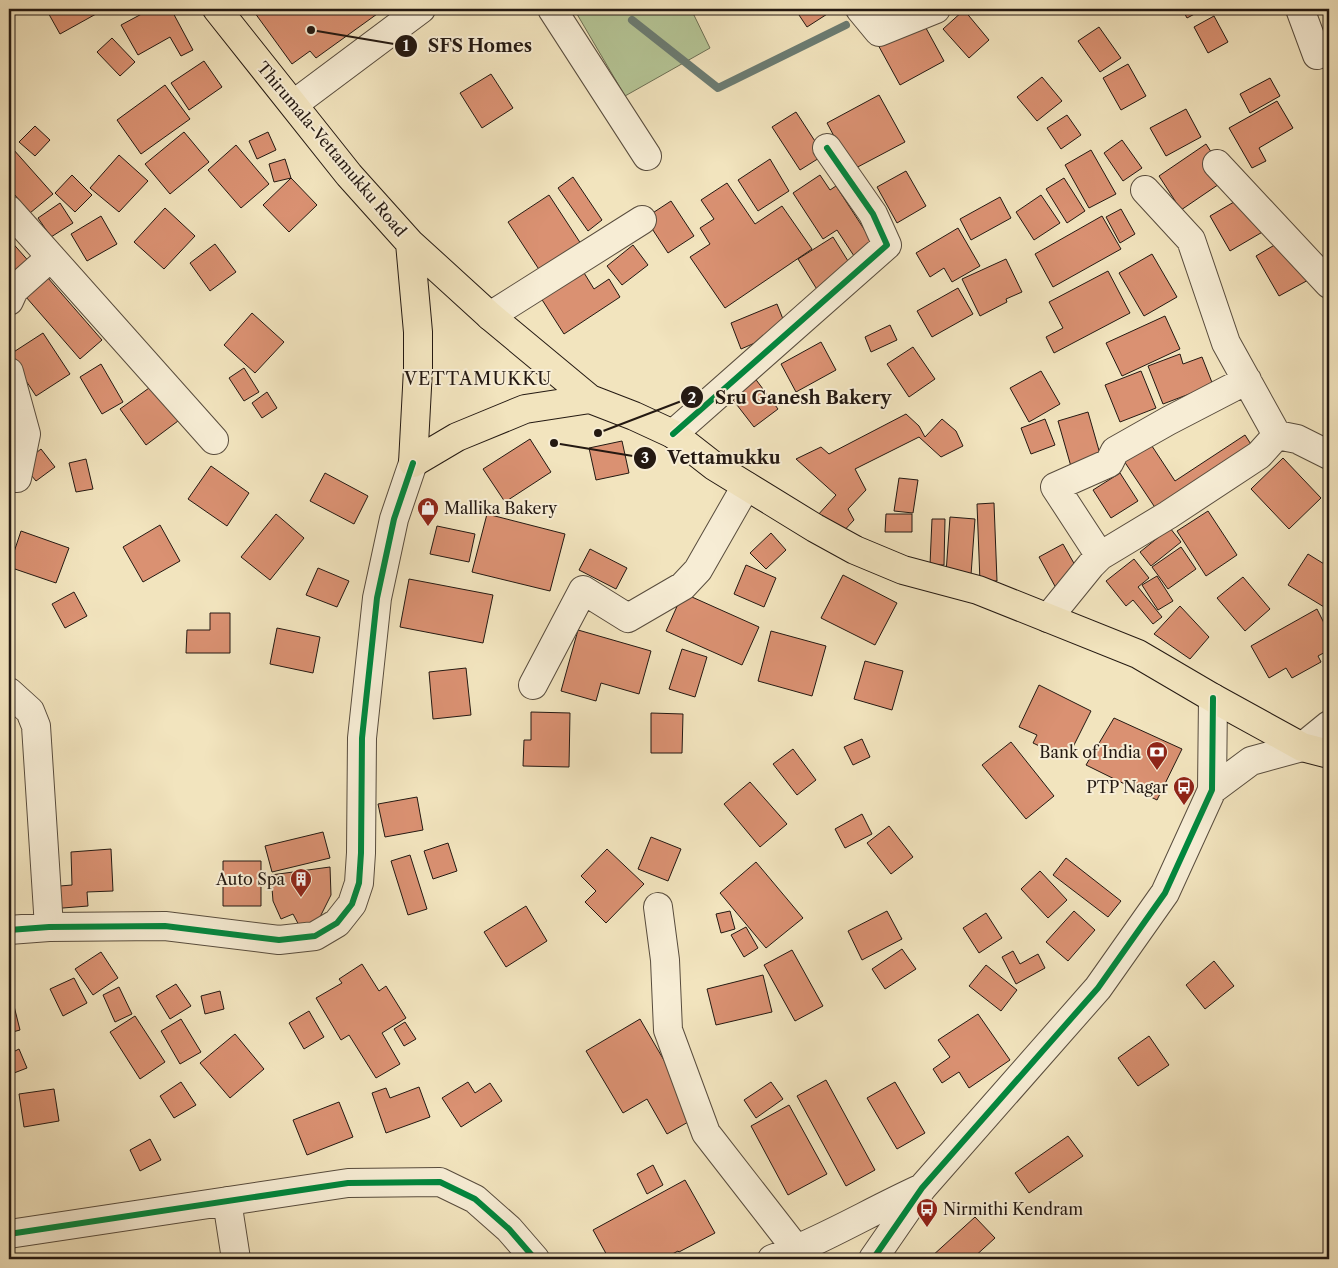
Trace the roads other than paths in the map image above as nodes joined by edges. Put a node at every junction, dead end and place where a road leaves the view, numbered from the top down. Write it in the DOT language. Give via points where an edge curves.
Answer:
graph roads {
  1 [pos="217,9"];
  2 [pos="421,9"];
  3 [pos="552,9"];
  4 [pos="860,9"];
  5 [pos="936,9"];
  6 [pos="1300,9"];
  7 [pos="1317,55"];
  8 [pos="294,104"];
  9 [pos="826,148"];
  10 [pos="647,156"];
  11 [pos="1217,164"];
  12 [pos="1145,190"];
  13 [pos="9,210"];
  14 [pos="642,220"];
  15 [pos="410,243"];
  16 [pos="51,257"];
  17 [pos="1329,284"];
  18 [pos="9,301"];
  19 [pos="490,316"];
  20 [pos="9,372"];
  21 [pos="1247,380"];
  22 [pos="590,399"];
  23 [pos="673,434"];
  24 [pos="1277,435"];
  25 [pos="214,440"];
  26 [pos="1329,455"];
  27 [pos="413,463"];
  28 [pos="17,478"];
  29 [pos="746,486"];
  30 [pos="1100,556"];
  31 [pos="1048,618"];
  32 [pos="533,685"];
  33 [pos="9,692"];
  34 [pos="1213,698"];
  35 [pos="1329,725"];
  36 [pos="1302,747"];
  37 [pos="1329,754"];
  38 [pos="1212,790"];
  39 [pos="658,907"];
  40 [pos="49,927"];
  41 [pos="9,930"];
  42 [pos="922,1188"];
  43 [pos="226,1201"];
  44 [pos="9,1234"];
  45 [pos="797,1250"];
  46 [pos="236,1259"];
  47 [pos="535,1259"];
  48 [pos="772,1259"];
  49 [pos="873,1259"];
  1 -- 8 [label="main road, Thirumala-Vettamukku Road"];
  2 -- 8 [label="street"];
  3 -- 10 [label="street"];
  4 -- 5 [label="street" via="879,32"];
  6 -- 7 [label="street"];
  8 -- 15 [label="main road, Thirumala-Vettamukku Road"];
  9 -- 23 [label="street" via="873,214 887,245"];
  11 -- 17 [label="street"];
  12 -- 21 [label="street" via="1191,240 1226,343"];
  13 -- 16 [label="street"];
  14 -- 19 [label="street"];
  15 -- 19 [label="main road, Thirumala-Vettamukku Road"];
  15 -- 27 [label="main road" via="418,351"];
  16 -- 18 [label="street" via="14,290"];
  16 -- 25 [label="street"];
  19 -- 22 [label="main road, Thirumala-Vettamukku Road"];
  20 -- 28 [label="street" via="26,434"];
  21 -- 24 [label="street"];
  21 -- 30 [label="street" via="1115,451 1109,463 1055,487"];
  22 -- 23 [label="main road"];
  22 -- 27 [label="main road" via="525,409 457,437"];
  23 -- 29 [label="main road"];
  24 -- 26 [label="street" via="1297,439"];
  24 -- 30 [label="street" via="1258,455"];
  27 -- 40 [label="street" via="394,519 377,598 362,738 359,883 352,904 337,923 315,936 279,940 165,926"];
  29 -- 31 [label="main road" via="856,550 903,570 978,590"];
  29 -- 32 [label="street" via="698,570 683,586 628,618 583,590"];
  30 -- 31 [label="street"];
  31 -- 34 [label="main road" via="1138,654"];
  33 -- 40 [label="street" via="30,711 36,726"];
  34 -- 36 [label="main road"];
  34 -- 38 [label="street"];
  35 -- 36 [label="street"];
  36 -- 37 [label="main road"];
  36 -- 38 [label="street" via="1251,761"];
  38 -- 42 [label="street" via="1165,893 1098,988"];
  39 -- 45 [label="street" via="665,960 668,1030 706,1133"];
  40 -- 41 [label="street"];
  42 -- 45 [label="street"];
  42 -- 49 [label="street"];
  43 -- 44 [label="street"];
  43 -- 46 [label="street"];
  43 -- 47 [label="street" via="348,1183 440,1182 475,1198 509,1229"];
  45 -- 48 [label="street"];
}
